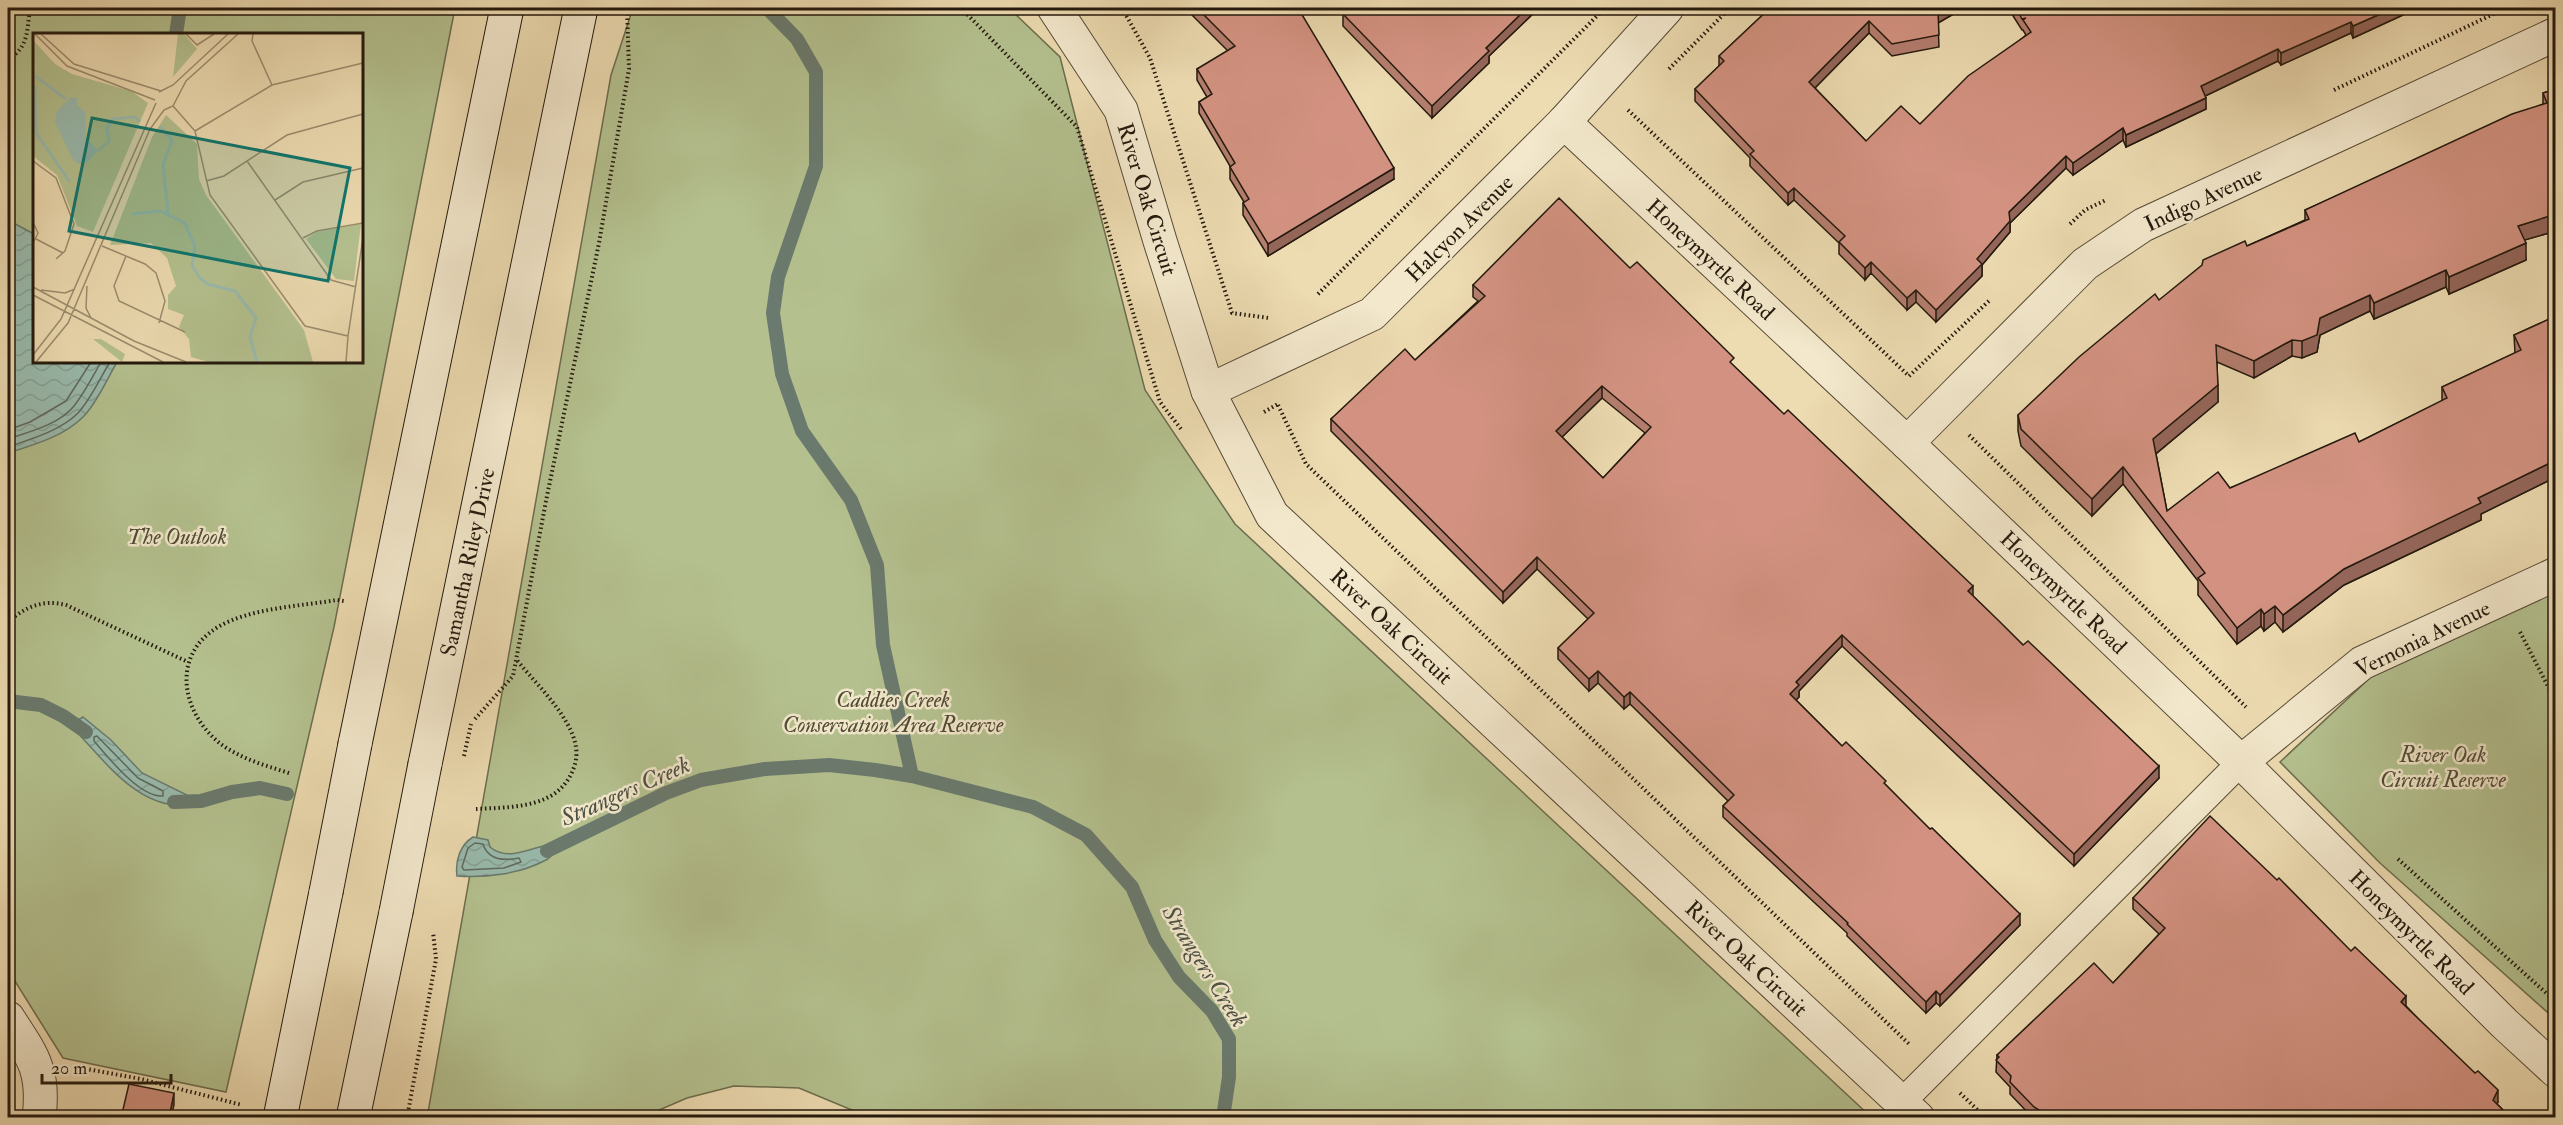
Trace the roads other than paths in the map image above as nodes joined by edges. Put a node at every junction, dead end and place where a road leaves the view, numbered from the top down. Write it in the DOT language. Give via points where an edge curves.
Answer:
graph roads {
  1 [pos="507,8"];
  2 [pos="581,8"];
  3 [pos="1054,8"];
  4 [pos="1667,8"];
  5 [pos="2556,34"];
  6 [pos="1564,122"];
  7 [pos="1208,391"];
  8 [pos="1907,443"];
  9 [pos="2556,574"];
  10 [pos="2241,762"];
  11 [pos="8,1018"];
  12 [pos="2556,1071"];
  13 [pos="1910,1110"];
  14 [pos="39,1118"];
  15 [pos="280,1118"];
  16 [pos="353,1118"];
  1 -- 15 [label="street, bridge"];
  2 -- 16 [label="street, Samantha Riley Drive, bridge"];
  3 -- 7 [label="street, River Oak Circuit" via="1121,111"];
  4 -- 6 [label="street, Halcyon Avenue"];
  5 -- 8 [label="street, Indigo Avenue" via="2143,225 2085,264"];
  6 -- 7 [label="street, Halcyon Avenue" via="1372,314"];
  6 -- 8 [label="street, Honeymyrtle Road"];
  7 -- 13 [label="street, River Oak Circuit" via="1272,515"];
  8 -- 10 [label="street, Honeymyrtle Road"];
  9 -- 10 [label="street, Vernonia Avenue" via="2361,663"];
  10 -- 12 [label="street, Honeymyrtle Road"];
  10 -- 13 [label="street" via="1935,1069"];
  11 -- 14 [label="street" via="30,1049 39,1072"];
}
